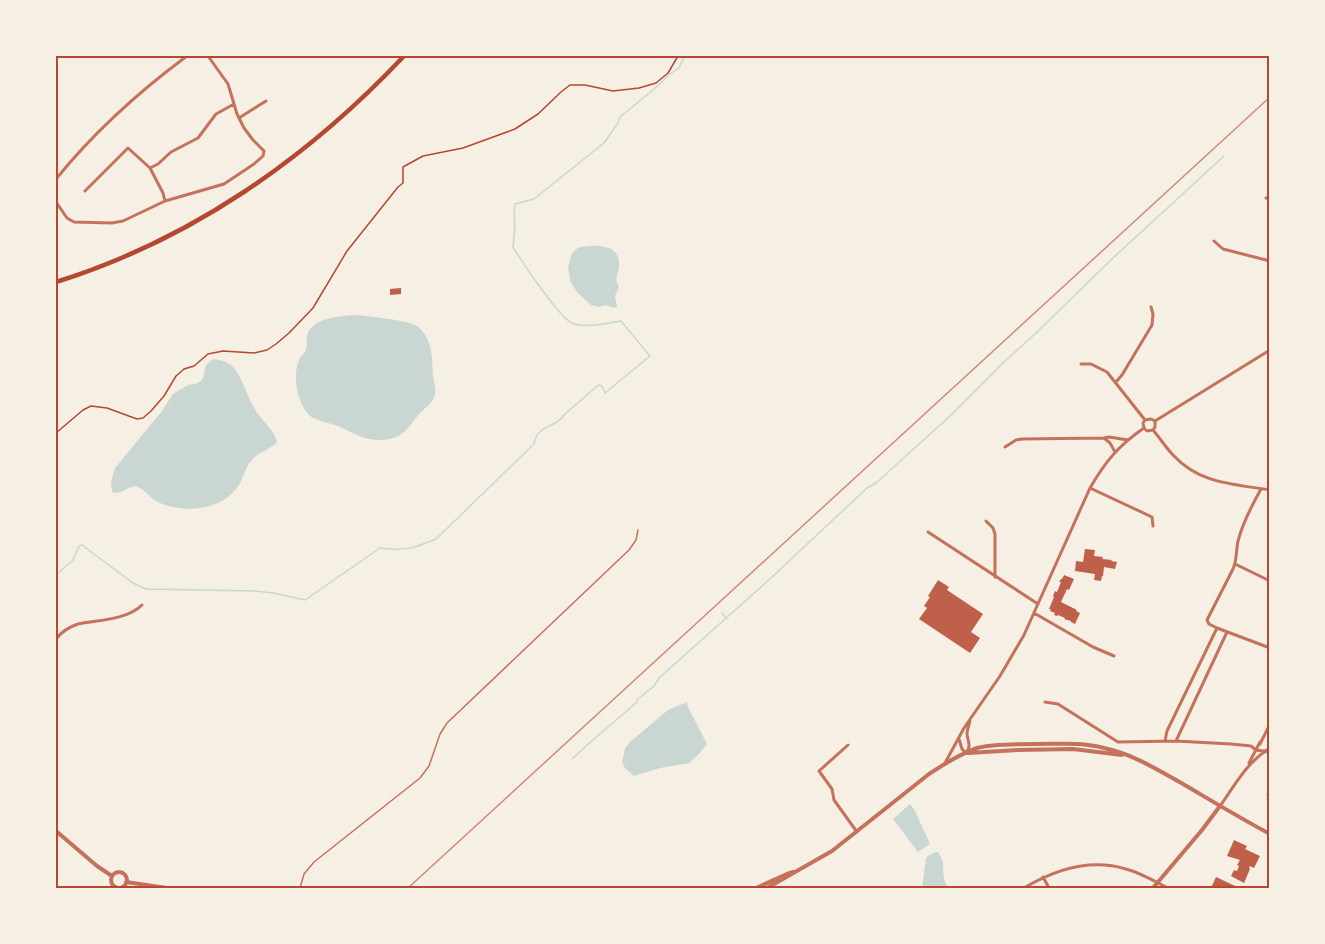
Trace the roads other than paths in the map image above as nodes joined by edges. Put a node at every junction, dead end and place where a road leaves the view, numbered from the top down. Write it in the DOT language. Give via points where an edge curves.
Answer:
graph roads {
  1 [pos="187,56"];
  2 [pos="208,56"];
  3 [pos="404,56"];
  4 [pos="267,101"];
  5 [pos="234,104"];
  6 [pos="239,118"];
  7 [pos="150,168"];
  8 [pos="56,180"];
  9 [pos="84,191"];
  10 [pos="165,201"];
  11 [pos="56,202"];
  12 [pos="1214,241"];
  13 [pos="1269,261"];
  14 [pos="56,282"];
  15 [pos="1151,307"];
  16 [pos="1269,350"];
  17 [pos="1081,364"];
  18 [pos="1116,382"];
  19 [pos="1145,420"];
  20 [pos="1155,421"];
  21 [pos="1144,428"];
  22 [pos="1153,430"];
  23 [pos="1104,438"];
  24 [pos="1128,440"];
  25 [pos="1005,447"];
  26 [pos="1115,452"];
  27 [pos="1090,488"];
  28 [pos="1261,489"];
  29 [pos="1269,490"];
  30 [pos="986,521"];
  31 [pos="1154,525"];
  32 [pos="638,530"];
  33 [pos="928,532"];
  34 [pos="1235,564"];
  35 [pos="995,577"];
  36 [pos="1269,581"];
  37 [pos="1038,604"];
  38 [pos="142,605"];
  39 [pos="1034,613"];
  40 [pos="1217,628"];
  41 [pos="1227,632"];
  42 [pos="56,639"];
  43 [pos="1269,648"];
  44 [pos="1114,656"];
  45 [pos="1045,702"];
  46 [pos="971,720"];
  47 [pos="1269,724"];
  48 [pos="959,738"];
  49 [pos="1166,741"];
  50 [pos="1176,741"];
  51 [pos="970,742"];
  52 [pos="1260,742"];
  53 [pos="848,745"];
  54 [pos="978,748"];
  55 [pos="1269,748"];
  56 [pos="1256,750"];
  57 [pos="1265,751"];
  58 [pos="966,753"];
  59 [pos="1129,756"];
  60 [pos="945,763"];
  61 [pos="1247,768"];
  62 [pos="1269,791"];
  63 [pos="1269,799"];
  64 [pos="1220,806"];
  65 [pos="56,831"];
  66 [pos="857,832"];
  67 [pos="1269,834"];
  68 [pos="794,872"];
  69 [pos="112,876"];
  70 [pos="1043,877"];
  71 [pos="126,882"];
  72 [pos="1158,883"];
  73 [pos="116,888"];
  74 [pos="167,888"];
  75 [pos="300,888"];
  76 [pos="756,888"];
  77 [pos="767,888"];
  78 [pos="1024,888"];
  79 [pos="1049,888"];
  80 [pos="1154,888"];
  81 [pos="1168,888"];
  1 -- 8 [label="street" via="109,120"];
  2 -- 5 [label="street" via="228,84"];
  3 -- 14 [label="main road" via="313,141 239,196 155,243"];
  4 -- 6 [label="street"];
  5 -- 6 [label="street"];
  5 -- 7 [label="street" via="216,114 198,138"];
  6 -- 10 [label="street" via="264,154 224,184"];
  7 -- 9 [label="street" via="128,148"];
  7 -- 10 [label="street"];
  10 -- 11 [label="street" via="112,223 74,222"];
  12 -- 13 [label="street" via="1223,249"];
  15 -- 18 [label="street" via="1152,325"];
  16 -- 20 [label="street"];
  17 -- 18 [label="street" via="1107,372"];
  18 -- 19 [label="street"];
  19 -- 20 [label="street"];
  19 -- 21 [label="street"];
  20 -- 22 [label="street"];
  21 -- 22 [label="street"];
  21 -- 24 [label="street"];
  22 -- 28 [label="street" via="1174,456 1201,475 1220,483"];
  23 -- 24 [label="street"];
  23 -- 25 [label="street" via="1022,439"];
  23 -- 26 [label="street"];
  24 -- 26 [label="street"];
  26 -- 27 [label="street"];
  27 -- 31 [label="street" via="1152,517"];
  27 -- 37 [label="street"];
  28 -- 29 [label="street"];
  28 -- 34 [label="street" via="1240,537"];
  30 -- 35 [label="street" via="995,534"];
  32 -- 75 [label="lane" via="629,550 447,723 420,778 314,862 304,874"];
  33 -- 35 [label="street"];
  34 -- 36 [label="street"];
  34 -- 40 [label="street" via="1208,616 1207,622"];
  35 -- 37 [label="street"];
  37 -- 39 [label="street"];
  38 -- 42 [label="street" via="137,611 72,626"];
  39 -- 44 [label="street"];
  39 -- 46 [label="street" via="1004,670"];
  40 -- 41 [label="street"];
  40 -- 49 [label="street" via="1167,731"];
  41 -- 43 [label="street"];
  41 -- 50 [label="street"];
  45 -- 49 [label="street" via="1058,704 1118,742"];
  46 -- 48 [label="street"];
  46 -- 51 [label="street" via="967,732"];
  47 -- 52 [label="street"];
  48 -- 58 [label="street"];
  48 -- 60 [label="street"];
  49 -- 50 [label="street"];
  50 -- 56 [label="street" via="1248,746"];
  51 -- 54 [label="street"];
  51 -- 58 [label="street"];
  52 -- 56 [label="street"];
  52 -- 57 [label="street"];
  53 -- 66 [label="street" via="819,771"];
  54 -- 58 [label="street"];
  54 -- 59 [label="street" via="1077,744"];
  55 -- 57 [label="street"];
  56 -- 57 [label="street"];
  56 -- 61 [label="street"];
  57 -- 61 [label="street"];
  58 -- 59 [label="street" via="1073,749"];
  58 -- 60 [label="street"];
  59 -- 64 [label="street"];
  60 -- 66 [label="street"];
  61 -- 64 [label="street"];
  62 -- 63 [label="street"];
  64 -- 67 [label="street"];
  64 -- 72 [label="street"];
  65 -- 69 [label="street"];
  66 -- 68 [label="street"];
  68 -- 76 [label="street"];
  68 -- 77 [label="street"];
  69 -- 71 [label="street" via="121,872"];
  69 -- 73 [label="street"];
  70 -- 72 [label="street" via="1077,866 1114,866"];
  70 -- 78 [label="street"];
  70 -- 79 [label="street"];
  71 -- 73 [label="street"];
  71 -- 74 [label="street"];
  72 -- 80 [label="street"];
  72 -- 81 [label="street"];
}
